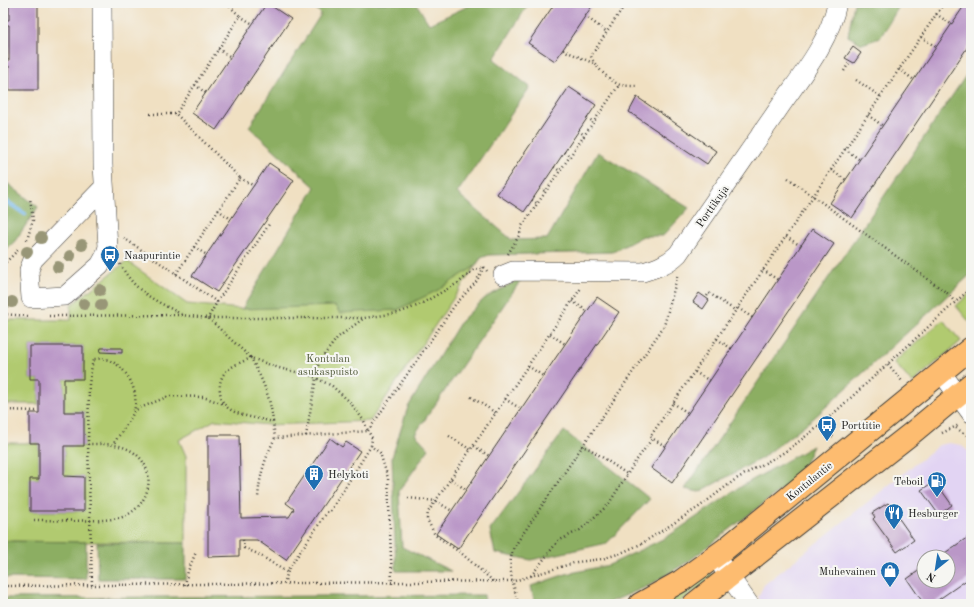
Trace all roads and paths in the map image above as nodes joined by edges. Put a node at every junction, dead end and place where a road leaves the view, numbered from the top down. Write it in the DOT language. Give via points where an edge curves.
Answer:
graph roads {
  1 [pos="102,3"];
  2 [pos="226,3"];
  3 [pos="626,3"];
  4 [pos="837,3"];
  5 [pos="944,3"];
  6 [pos="936,14"];
  7 [pos="240,16"];
  8 [pos="585,16"];
  9 [pos="253,24"];
  10 [pos="951,24"];
  11 [pos="607,32"];
  12 [pos="921,37"];
  13 [pos="936,47"];
  14 [pos="218,49"];
  15 [pos="563,50"];
  16 [pos="231,57"];
  17 [pos="849,62"];
  18 [pos="593,63"];
  19 [pos="899,70"];
  20 [pos="844,71"];
  21 [pos="856,80"];
  22 [pos="914,80"];
  23 [pos="619,84"];
  24 [pos="195,85"];
  25 [pos="636,86"];
  26 [pos="206,93"];
  27 [pos="881,96"];
  28 [pos="150,114"];
  29 [pos="176,114"];
  30 [pos="868,115"];
  31 [pos="587,118"];
  32 [pos="594,122"];
  33 [pos="883,126"];
  34 [pos="578,131"];
  35 [pos="585,135"];
  36 [pos="845,149"];
  37 [pos="564,152"];
  38 [pos="570,156"];
  39 [pos="860,160"];
  40 [pos="554,167"];
  41 [pos="831,170"];
  42 [pos="560,171"];
  43 [pos="240,178"];
  44 [pos="788,178"];
  45 [pos="846,180"];
  46 [pos="254,186"];
  47 [pos="104,187"];
  48 [pos="540,188"];
  49 [pos="546,192"];
  50 [pos="813,196"];
  51 [pos="30,198"];
  52 [pos="532,200"];
  53 [pos="538,204"];
  54 [pos="218,210"];
  55 [pos="231,219"];
  56 [pos="270,223"];
  57 [pos="113,233"];
  58 [pos="786,237"];
  59 [pos="26,242"];
  60 [pos="801,246"];
  61 [pos="194,247"];
  62 [pos="18,250"];
  63 [pos="207,255"];
  64 [pos="118,261"];
  65 [pos="3,265"];
  66 [pos="505,266"];
  67 [pos="484,267"];
  68 [pos="679,270"];
  69 [pos="763,270"];
  70 [pos="592,271"];
  71 [pos="176,274"];
  72 [pos="778,280"];
  73 [pos="971,288"];
  74 [pos="706,296"];
  75 [pos="572,301"];
  76 [pos="217,302"];
  77 [pos="955,302"];
  78 [pos="737,309"];
  79 [pos="587,311"];
  80 [pos="3,314"];
  81 [pos="181,314"];
  82 [pos="34,316"];
  83 [pos="42,316"];
  84 [pos="208,318"];
  85 [pos="364,318"];
  86 [pos="753,318"];
  87 [pos="550,334"];
  88 [pos="717,339"];
  89 [pos="565,344"];
  90 [pos="971,348"];
  91 [pos="732,349"];
  92 [pos="251,358"];
  93 [pos="888,364"];
  94 [pos="528,366"];
  95 [pos="695,372"];
  96 [pos="941,372"];
  97 [pos="312,376"];
  98 [pos="543,376"];
  99 [pos="316,378"];
  100 [pos="710,381"];
  101 [pos="904,384"];
  102 [pos="964,389"];
  103 [pos="471,398"];
  104 [pos="505,400"];
  105 [pos="673,403"];
  106 [pos="225,404"];
  107 [pos="521,409"];
  108 [pos="3,410"];
  109 [pos="39,411"];
  110 [pos="134,411"];
  111 [pos="496,413"];
  112 [pos="688,413"];
  113 [pos="971,413"];
  114 [pos="273,422"];
  115 [pos="822,424"];
  116 [pos="956,428"];
  117 [pos="368,431"];
  118 [pos="306,436"];
  119 [pos="449,436"];
  120 [pos="833,437"];
  121 [pos="275,438"];
  122 [pos="971,438"];
  123 [pos="652,439"];
  124 [pos="88,444"];
  125 [pos="113,445"];
  126 [pos="371,446"];
  127 [pos="474,446"];
  128 [pos="581,446"];
  129 [pos="665,446"];
  130 [pos="471,450"];
  131 [pos="489,456"];
  132 [pos="627,474"];
  133 [pos="451,479"];
  134 [pos="466,490"];
  135 [pos="408,498"];
  136 [pos="258,499"];
  137 [pos="436,501"];
  138 [pos="452,511"];
  139 [pos="34,520"];
  140 [pos="90,520"];
  141 [pos="243,540"];
  142 [pos="196,552"];
  143 [pos="715,556"];
  144 [pos="288,573"];
  145 [pos="531,577"];
  146 [pos="730,577"];
  147 [pos="514,581"];
  148 [pos="493,582"];
  149 [pos="284,584"];
  150 [pos="392,584"];
  151 [pos="92,585"];
  152 [pos="185,585"];
  153 [pos="3,586"];
  154 [pos="518,604"];
  155 [pos="640,604"];
  156 [pos="694,604"];
  157 [pos="749,604"];
  1 -- 47 [label="street"];
  2 -- 7 [label="path"];
  3 -- 11 [label="path"];
  4 -- 70 [label="street, Porttikuja" via="830,26 817,52 678,254 660,267 643,272"];
  5 -- 6 [label="path"];
  6 -- 10 [label="path"];
  6 -- 12 [label="path"];
  7 -- 9 [label="path"];
  7 -- 14 [label="path"];
  8 -- 11 [label="path"];
  11 -- 18 [label="path" via="591,56"];
  12 -- 13 [label="path"];
  12 -- 19 [label="path"];
  14 -- 16 [label="path"];
  14 -- 24 [label="path"];
  15 -- 18 [label="path"];
  17 -- 20 [label="path"];
  18 -- 23 [label="path"];
  19 -- 22 [label="path"];
  19 -- 27 [label="path"];
  21 -- 27 [label="path"];
  23 -- 25 [label="path"];
  23 -- 32 [label="path"];
  24 -- 26 [label="path"];
  24 -- 29 [label="path"];
  27 -- 30 [label="path"];
  28 -- 29 [label="path"];
  29 -- 43 [label="path"];
  30 -- 33 [label="path"];
  30 -- 36 [label="path"];
  31 -- 32 [label="path"];
  32 -- 35 [label="path"];
  34 -- 35 [label="path"];
  35 -- 38 [label="path"];
  36 -- 39 [label="path"];
  36 -- 41 [label="path"];
  37 -- 38 [label="path"];
  38 -- 42 [label="path"];
  40 -- 42 [label="path"];
  41 -- 45 [label="path"];
  41 -- 50 [label="path"];
  42 -- 49 [label="path"];
  43 -- 46 [label="path"];
  43 -- 54 [label="path"];
  44 -- 50 [label="path"];
  47 -- 57 [label="street"];
  47 -- 57 [label="street" via="33,260 29,270 31,298 65,296 100,265"];
  48 -- 49 [label="path"];
  49 -- 53 [label="path"];
  50 -- 58 [label="path"];
  50 -- 77 [label="path"];
  51 -- 59 [label="path" via="33,220"];
  52 -- 53 [label="path"];
  53 -- 66 [label="path" via="522,226"];
  54 -- 55 [label="path"];
  54 -- 61 [label="path"];
  56 -- 76 [label="path"];
  57 -- 71 [label="path"];
  58 -- 60 [label="path"];
  58 -- 69 [label="path"];
  61 -- 63 [label="path"];
  61 -- 71 [label="path"];
  62 -- 65 [label="path"];
  64 -- 81 [label="path" via="142,293"];
  66 -- 67 [label="path" via="488,271"];
  66 -- 70 [label="street, Porttikuja" via="513,271"];
  67 -- 85 [label="path" via="474,270 458,283 417,306 398,313"];
  67 -- 117 [label="path" via="476,282 455,305"];
  68 -- 128 [label="path" via="678,282 664,326"];
  69 -- 72 [label="path"];
  69 -- 78 [label="path"];
  70 -- 75 [label="path"];
  71 -- 76 [label="path"];
  73 -- 77 [label="path"];
  74 -- 78 [label="path" via="709,293"];
  75 -- 79 [label="path"];
  75 -- 87 [label="path"];
  76 -- 84 [label="path"];
  77 -- 93 [label="path"];
  78 -- 86 [label="path"];
  78 -- 88 [label="path"];
  80 -- 82 [label="path"];
  81 -- 83 [label="path"];
  81 -- 84 [label="path"];
  84 -- 85 [label="path"];
  84 -- 92 [label="path"];
  85 -- 97 [label="path" via="337,338"];
  87 -- 89 [label="path"];
  87 -- 94 [label="path"];
  88 -- 91 [label="path"];
  88 -- 95 [label="path"];
  90 -- 96 [label="main road, Kontulantie"];
  92 -- 97 [label="path"];
  92 -- 106 [label="path" via="224,374 219,387"];
  92 -- 114 [label="path" via="267,392"];
  93 -- 101 [label="path"];
  93 -- 115 [label="path"];
  94 -- 98 [label="path"];
  94 -- 104 [label="path"];
  95 -- 100 [label="path"];
  95 -- 105 [label="path"];
  96 -- 102 [label="street"];
  96 -- 143 [label="main road, Kontulantie"];
  97 -- 99 [label="path"];
  99 -- 117 [label="path" via="342,393 364,421"];
  99 -- 118 [label="path"];
  102 -- 113 [label="street"];
  102 -- 146 [label="main road"];
  103 -- 111 [label="path"];
  104 -- 107 [label="path"];
  104 -- 111 [label="path"];
  105 -- 112 [label="path"];
  105 -- 123 [label="path" via="650,437"];
  106 -- 110 [label="path" via="203,397 168,396"];
  106 -- 114 [label="path" via="235,412"];
  108 -- 109 [label="path"];
  110 -- 124 [label="path" via="131,379 116,364 106,359 93,359 89,384"];
  110 -- 125 [label="path"];
  111 -- 127 [label="path"];
  114 -- 121 [label="path"];
  115 -- 120 [label="path"];
  115 -- 145 [label="path" via="785,452 736,479 694,511 641,544 609,557 577,562"];
  116 -- 122 [label="path"];
  117 -- 118 [label="path"];
  117 -- 126 [label="path" via="372,438"];
  118 -- 121 [label="path"];
  119 -- 130 [label="path"];
  121 -- 136 [label="path" via="267,454 259,483"];
  123 -- 129 [label="path"];
  123 -- 132 [label="path"];
  124 -- 125 [label="path"];
  124 -- 140 [label="path"];
  125 -- 140 [label="path" via="133,452 142,462 148,476 149,488 141,504 123,517"];
  126 -- 144 [label="path"];
  126 -- 150 [label="path" via="380,453 388,478"];
  127 -- 130 [label="path"];
  127 -- 131 [label="path"];
  128 -- 132 [label="path" via="590,449"];
  128 -- 147 [label="path" via="514,547 510,556 510,567"];
  130 -- 133 [label="path"];
  132 -- 145 [label="path" via="608,505 580,530 558,541"];
  133 -- 134 [label="path"];
  133 -- 137 [label="path"];
  135 -- 137 [label="path"];
  137 -- 138 [label="path"];
  137 -- 148 [label="path" via="428,512 427,519 435,535 461,553"];
  139 -- 140 [label="path"];
  140 -- 151 [label="path"];
  141 -- 144 [label="path" via="244,548"];
  142 -- 152 [label="path"];
  143 -- 146 [label="street"];
  143 -- 155 [label="main road, Kontulantie" via="681,581"];
  144 -- 149 [label="path"];
  145 -- 147 [label="path"];
  146 -- 156 [label="main road"];
  146 -- 157 [label="street"];
  147 -- 148 [label="path"];
  147 -- 154 [label="path"];
  148 -- 150 [label="path"];
  149 -- 150 [label="path"];
  149 -- 152 [label="path"];
  151 -- 152 [label="path"];
  151 -- 153 [label="path"];
}
